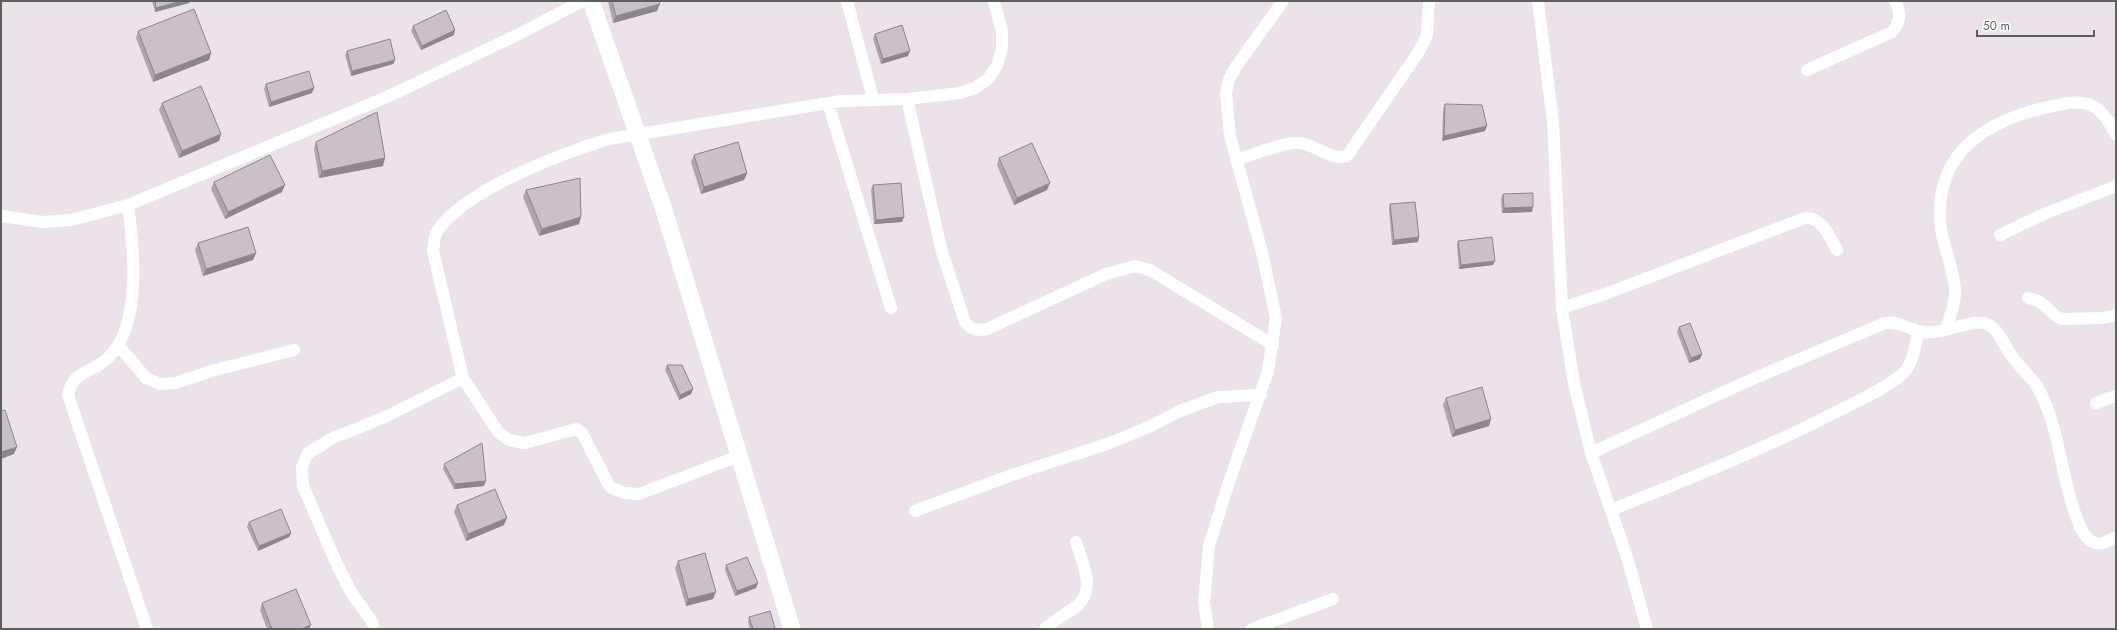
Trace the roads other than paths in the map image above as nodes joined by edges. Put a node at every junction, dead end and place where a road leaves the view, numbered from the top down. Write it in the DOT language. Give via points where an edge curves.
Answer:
graph roads {
  1 [pos="583,1"];
  2 [pos="591,1"];
  3 [pos="847,1"];
  4 [pos="994,1"];
  5 [pos="1283,1"];
  6 [pos="1429,1"];
  7 [pos="1538,1"];
  8 [pos="1895,1"];
  9 [pos="1807,70"];
  10 [pos="906,99"];
  11 [pos="873,100"];
  12 [pos="828,103"];
  13 [pos="638,133"];
  14 [pos="2116,136"];
  15 [pos="1236,160"];
  16 [pos="2116,186"];
  17 [pos="128,205"];
  18 [pos="1,216"];
  19 [pos="2000,235"];
  20 [pos="1837,250"];
  21 [pos="2028,298"];
  22 [pos="891,308"];
  23 [pos="1562,308"];
  24 [pos="2116,315"];
  25 [pos="1946,329"];
  26 [pos="1918,332"];
  27 [pos="118,345"];
  28 [pos="1273,345"];
  29 [pos="294,350"];
  30 [pos="463,378"];
  31 [pos="1261,394"];
  32 [pos="2116,396"];
  33 [pos="2096,403"];
  34 [pos="1591,453"];
  35 [pos="739,456"];
  36 [pos="1611,510"];
  37 [pos="915,511"];
  38 [pos="2116,537"];
  39 [pos="1076,542"];
  40 [pos="1332,599"];
  41 [pos="373,623"];
  42 [pos="146,629"];
  43 [pos="792,629"];
  44 [pos="1045,629"];
  45 [pos="1208,629"];
  46 [pos="1252,629"];
  47 [pos="1647,629"];
  1 -- 17 [label="street" via="387,97"];
  2 -- 13 [label="street"];
  3 -- 11 [label="street"];
  4 -- 10 [label="street" via="1002,32 1002,48 988,79 975,88 960,93"];
  5 -- 15 [label="street" via="1241,58 1229,80 1226,93 1228,122"];
  6 -- 15 [label="street" via="1427,35 1420,50 1347,156 1335,157 1294,142"];
  7 -- 23 [label="street" via="1553,122"];
  8 -- 9 [label="street" via="1900,16 1892,32"];
  10 -- 11 [label="street"];
  10 -- 28 [label="street" via="942,252 965,322 969,327 980,331 987,329 1106,274 1135,266 1150,270"];
  11 -- 12 [label="street"];
  12 -- 13 [label="street"];
  12 -- 22 [label="street"];
  13 -- 30 [label="street" via="609,138 576,149 492,188 446,221 435,235 433,251"];
  13 -- 35 [label="street" via="685,274"];
  14 -- 25 [label="street" via="2108,118 2100,110 2084,103 2072,102 2046,106 2001,123 1968,142 1953,163 1941,198 1941,228 1955,293"];
  15 -- 28 [label="street" via="1272,294 1276,318"];
  16 -- 19 [label="street" via="2044,214"];
  17 -- 18 [label="street" via="71,220 43,222"];
  17 -- 27 [label="street" via="132,238 132,301"];
  20 -- 23 [label="street" via="1818,220 1805,218"];
  21 -- 24 [label="street" via="2041,301 2062,319 2103,318"];
  23 -- 34 [label="street" via="1574,383"];
  25 -- 26 [label="street"];
  25 -- 38 [label="street" via="1983,323 1994,328 2010,354 2038,389 2055,432 2070,500 2085,535 2090,541 2100,544"];
  26 -- 34 [label="street" via="1892,322 1880,324"];
  26 -- 36 [label="street" via="1909,366 1901,376 1864,398 1745,455"];
  27 -- 29 [label="street" via="146,378 160,384 175,383"];
  27 -- 42 [label="street" via="108,358 75,378 68,395"];
  28 -- 31 [label="street"];
  30 -- 35 [label="street" via="498,432 509,440 525,443 576,429 582,433 610,487 624,493 639,494"];
  30 -- 41 [label="street" via="383,418 333,438 308,453 302,467 303,486 335,560 351,592"];
  31 -- 37 [label="street" via="1218,397 1180,411 1110,443 1012,475"];
  31 -- 45 [label="street" via="1209,546 1204,602"];
  32 -- 33 [label="street"];
  34 -- 36 [label="street"];
  35 -- 43 [label="street"];
  36 -- 47 [label="street"];
  39 -- 44 [label="street" via="1087,579 1086,592 1079,604 1053,620"];
  40 -- 46 [label="street"];
}
